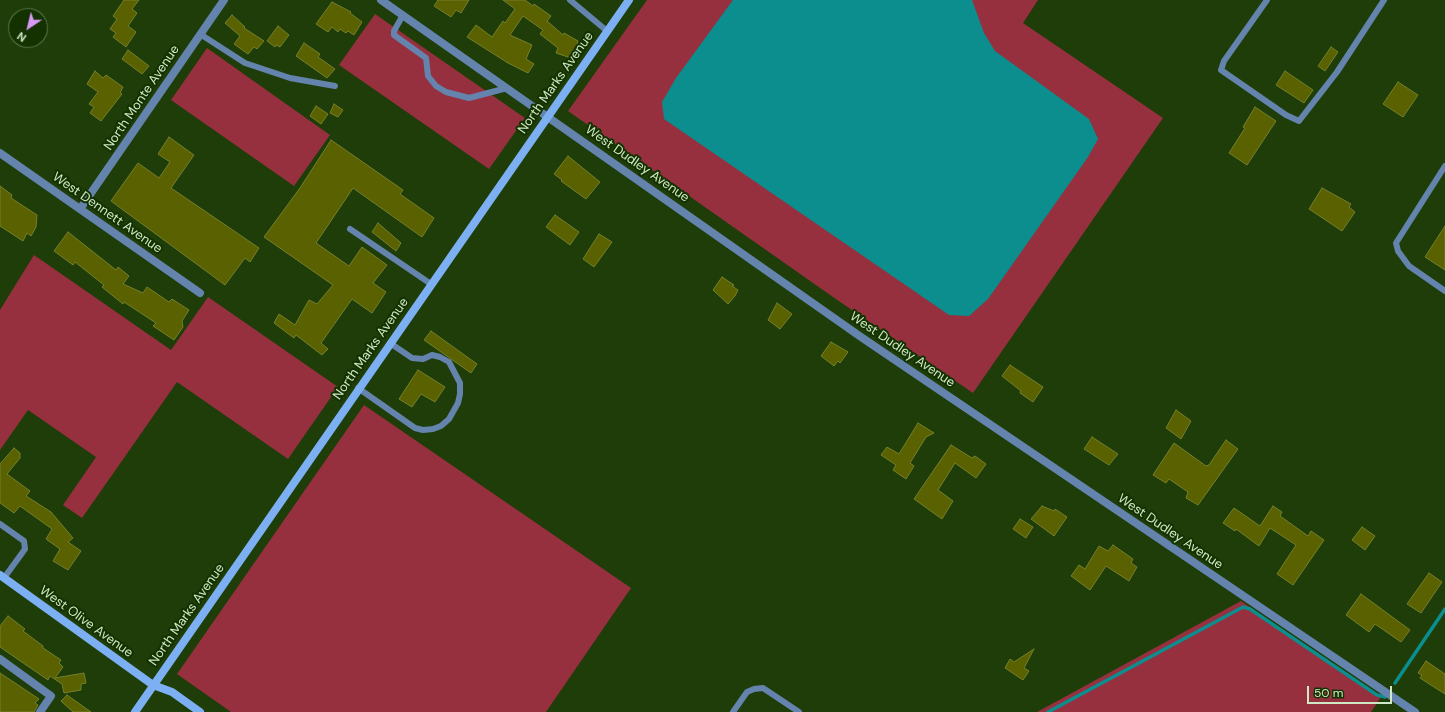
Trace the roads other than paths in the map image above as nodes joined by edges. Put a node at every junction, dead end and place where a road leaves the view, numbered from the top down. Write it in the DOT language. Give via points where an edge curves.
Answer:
graph roads {
  1 [pos="224,0"];
  2 [pos="381,0"];
  3 [pos="570,0"];
  4 [pos="629,0"];
  5 [pos="1267,0"];
  6 [pos="1384,0"];
  7 [pos="403,15"];
  8 [pos="607,31"];
  9 [pos="200,34"];
  10 [pos="335,86"];
  11 [pos="507,88"];
  12 [pos="548,116"];
  13 [pos="0,153"];
  14 [pos="1445,166"];
  15 [pos="80,209"];
  16 [pos="350,229"];
  17 [pos="431,284"];
  18 [pos="1445,291"];
  19 [pos="200,293"];
  20 [pos="390,343"];
  21 [pos="358,388"];
  22 [pos="0,524"];
  23 [pos="2,577"];
  24 [pos="0,659"];
  25 [pos="153,685"];
  26 [pos="40,712"];
  27 [pos="135,712"];
  28 [pos="200,712"];
  29 [pos="734,712"];
  30 [pos="800,712"];
  31 [pos="1415,712"];
  1 -- 9 [label="street, North Monte Avenue"];
  2 -- 7 [label="street, West Dudley Avenue"];
  3 -- 8 [label="lane"];
  4 -- 8 [label="main road, North Marks Avenue"];
  5 -- 6 [label="lane" via="1224,61 1221,70 1286,115 1299,121 1337,72"];
  7 -- 11 [label="street, West Dudley Avenue"];
  7 -- 11 [label="lane" via="394,35 426,58 428,76 436,86 446,92 469,98"];
  8 -- 12 [label="main road, North Marks Avenue"];
  9 -- 10 [label="lane" via="245,63 290,78"];
  9 -- 15 [label="street, North Monte Avenue"];
  11 -- 12 [label="street, West Dudley Avenue"];
  12 -- 17 [label="main road, North Marks Avenue"];
  12 -- 31 [label="street, West Dudley Avenue" via="861,337"];
  13 -- 15 [label="street, West Dennett Avenue"];
  14 -- 18 [label="lane" via="1396,243 1398,251 1409,266"];
  15 -- 19 [label="street, West Dennett Avenue"];
  16 -- 17 [label="lane"];
  17 -- 20 [label="main road, North Marks Avenue"];
  20 -- 21 [label="main road, North Marks Avenue"];
  20 -- 21 [label="lane" via="412,358 423,359 432,355 449,362 460,383 460,394 449,419 433,429 415,428"];
  21 -- 25 [label="main road, North Marks Avenue"];
  22 -- 23 [label="lane" via="24,541 25,549"];
  23 -- 25 [label="main road, West Olive Avenue"];
  24 -- 26 [label="street" via="52,696"];
  25 -- 27 [label="main road, North Marks Avenue"];
  25 -- 28 [label="main road, West Olive Avenue" via="172,692"];
  29 -- 30 [label="lane" via="747,692 763,688"];
}
